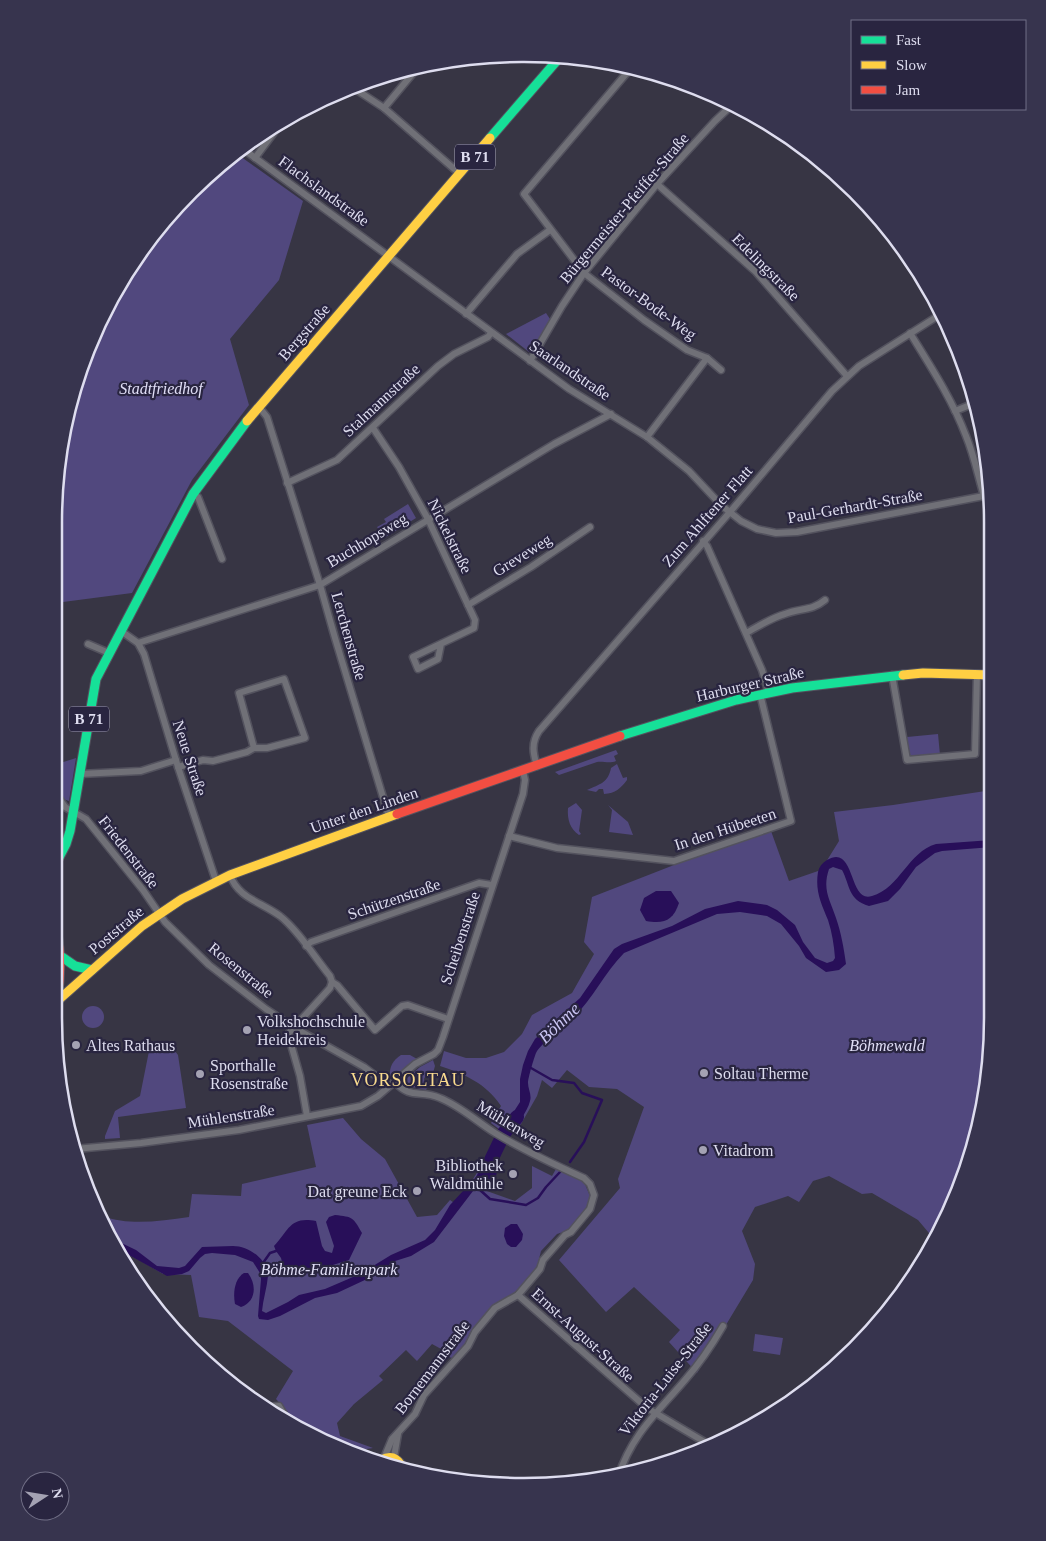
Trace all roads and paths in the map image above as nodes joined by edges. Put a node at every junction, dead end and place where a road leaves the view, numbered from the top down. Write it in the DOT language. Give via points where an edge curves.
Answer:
graph roads {
  1 [pos="555,63"];
  2 [pos="626,74"];
  3 [pos="410,76"];
  4 [pos="361,93"];
  5 [pos="384,108"];
  6 [pos="727,110"];
  7 [pos="270,138"];
  8 [pos="249,154"];
  9 [pos="255,158"];
  10 [pos="460,174"];
  11 [pos="657,184"];
  12 [pos="550,230"];
  13 [pos="390,256"];
  14 [pos="584,273"];
  15 [pos="466,314"];
  16 [pos="935,318"];
  17 [pos="491,333"];
  18 [pos="910,333"];
  19 [pos="707,358"];
  20 [pos="530,361"];
  21 [pos="721,370"];
  22 [pos="847,376"];
  23 [pos="968,405"];
  24 [pos="259,407"];
  25 [pos="955,411"];
  26 [pos="611,414"];
  27 [pos="373,428"];
  28 [pos="647,437"];
  29 [pos="982,480"];
  30 [pos="287,483"];
  31 [pos="193,494"];
  32 [pos="983,496"];
  33 [pos="730,512"];
  34 [pos="428,519"];
  35 [pos="590,527"];
  36 [pos="703,541"];
  37 [pos="222,559"];
  38 [pos="320,584"];
  39 [pos="825,600"];
  40 [pos="468,604"];
  41 [pos="121,631"];
  42 [pos="746,633"];
  43 [pos="138,643"];
  44 [pos="88,644"];
  45 [pos="441,644"];
  46 [pos="109,653"];
  47 [pos="977,674"];
  48 [pos="984,674"];
  49 [pos="892,675"];
  50 [pos="764,694"];
  51 [pos="254,748"];
  52 [pos="176,760"];
  53 [pos="537,766"];
  54 [pos="178,768"];
  55 [pos="523,770"];
  56 [pos="80,774"];
  57 [pos="62,803"];
  58 [pos="74,812"];
  59 [pos="389,817"];
  60 [pos="509,836"];
  61 [pos="62,851"];
  62 [pos="230,875"];
  63 [pos="216,881"];
  64 [pos="492,884"];
  65 [pos="159,914"];
  66 [pos="306,946"];
  67 [pos="62,957"];
  68 [pos="92,970"];
  69 [pos="332,982"];
  70 [pos="62,997"];
  71 [pos="448,1019"];
  72 [pos="294,1027"];
  73 [pos="390,1086"];
  74 [pos="308,1116"];
  75 [pos="82,1148"];
  76 [pos="590,1209"];
  77 [pos="518,1295"];
  78 [pos="723,1326"];
  79 [pos="655,1413"];
  80 [pos="398,1434"];
  81 [pos="703,1441"];
  82 [pos="384,1457"];
  83 [pos="389,1458"];
  84 [pos="394,1458"];
  85 [pos="397,1461"];
  86 [pos="621,1468"];
  1 -- 10 [label="main road, Bergstraße / B 71"];
  2 -- 12 [label="street, Pastor-Bode-Weg" via="524,194"];
  3 -- 5 [label="street"];
  4 -- 5 [label="street"];
  5 -- 10 [label="street"];
  6 -- 11 [label="street, Bürgermeister-Pfeiffer-Straße"];
  7 -- 9 [label="street"];
  8 -- 9 [label="street, Flachslandstraße"];
  9 -- 13 [label="street, Flachslandstraße"];
  10 -- 13 [label="main road, Bergstraße / B 71"];
  11 -- 14 [label="street, Bürgermeister-Pfeiffer-Straße"];
  11 -- 22 [label="street, Edelingstraße" via="756,272"];
  12 -- 14 [label="street, Pastor-Bode-Weg"];
  12 -- 15 [label="street" via="518,254"];
  13 -- 15 [label="street, Saarlandstraße"];
  13 -- 24 [label="main road, Bergstraße / B 71"];
  14 -- 19 [label="street, Pastor-Bode-Weg" via="687,350"];
  14 -- 20 [label="street, Bürgermeister-Pfeiffer-Straße"];
  15 -- 17 [label="street, Saarlandstraße"];
  16 -- 18 [label="street, Zum Ahlftener Flatt"];
  17 -- 20 [label="street, Saarlandstraße"];
  17 -- 27 [label="street, Stalmannstraße" via="438,366"];
  18 -- 22 [label="street, Zum Ahlftener Flatt"];
  18 -- 25 [label="street"];
  19 -- 21 [label="street, Pastor-Bode-Weg"];
  19 -- 28 [label="street"];
  20 -- 26 [label="street, Saarlandstraße" via="568,390"];
  22 -- 33 [label="street, Zum Ahlftener Flatt"];
  23 -- 25 [label="street"];
  24 -- 30 [label="street, Lerchenstraße" via="267,417"];
  24 -- 31 [label="main road, Bergstraße / B 71"];
  25 -- 29 [label="street"];
  26 -- 28 [label="street, Saarlandstraße"];
  26 -- 34 [label="street, Buchhopsweg"];
  27 -- 30 [label="street, Stalmannstraße" via="337,460"];
  27 -- 34 [label="street, Nickelstraße"];
  28 -- 33 [label="street, Saarlandstraße"];
  30 -- 38 [label="street, Lerchenstraße"];
  31 -- 37 [label="street" via="198,497"];
  31 -- 41 [label="main road, Bergstraße / B 71"];
  32 -- 33 [label="street, Paul-Gerhardt-Straße" via="797,532 776,533 757,529 741,522"];
  33 -- 36 [label="street, Zum Ahlftener Flatt"];
  34 -- 38 [label="street, Buchhopsweg"];
  34 -- 40 [label="street, Nickelstraße"];
  35 -- 40 [label="street, Greveweg"];
  36 -- 42 [label="street"];
  36 -- 53 [label="street, Zum Ahlftener Flatt" via="539,731 533,743"];
  38 -- 43 [label="street, Buchhopsweg"];
  38 -- 59 [label="street, Lerchenstraße"];
  39 -- 42 [label="street" via="817,607 778,616"];
  40 -- 45 [label="street, Nickelstraße" via="475,620 474,628"];
  41 -- 43 [label="street"];
  41 -- 46 [label="main road, Bergstraße / B 71"];
  42 -- 50 [label="street" via="762,670"];
  43 -- 52 [label="street, Neue Straße"];
  44 -- 46 [label="street"];
  45 -- 45 [label="street, Nickelstraße" via="438,659 418,669 413,657"];
  46 -- 56 [label="main road, Bergstraße / B 71" via="95,685"];
  47 -- 48 [label="main road, Harburger Straße"];
  47 -- 49 [label="main road, Harburger Straße"];
  47 -- 49 [label="street" via="974,754 907,760"];
  49 -- 50 [label="main road, Harburger Straße"];
  50 -- 53 [label="main road, Harburger Straße" via="690,713"];
  50 -- 60 [label="street, In den Hübeeten" via="790,821 674,861 557,848"];
  51 -- 51 [label="street" via="304,738 284,679 239,693"];
  51 -- 54 [label="street"];
  52 -- 54 [label="street, Neue Straße"];
  52 -- 56 [label="street" via="141,771"];
  53 -- 55 [label="main road, Harburger Straße"];
  54 -- 63 [label="street, Neue Straße"];
  55 -- 59 [label="main road, Unter den Linden"];
  55 -- 60 [label="street, Scheibenstraße" via="525,787"];
  56 -- 58 [label="main road, Bergstraße / B 71"];
  57 -- 58 [label="street, Friedenstraße"];
  58 -- 61 [label="main road, B 71" via="69,837"];
  58 -- 65 [label="street, Friedenstraße" via="86,819"];
  59 -- 62 [label="main road, Unter den Linden"];
  60 -- 64 [label="street, Scheibenstraße"];
  62 -- 63 [label="main road, Unter den Linden"];
  62 -- 66 [label="street" via="241,893 280,916"];
  63 -- 65 [label="main road, Poststraße"];
  64 -- 66 [label="street, Schützenstraße" via="480,884"];
  64 -- 71 [label="street, Scheibenstraße"];
  65 -- 68 [label="main road, Poststraße"];
  65 -- 72 [label="street, Rosenstraße" via="186,943 234,984"];
  66 -- 69 [label="street"];
  67 -- 68 [label="main road" via="76,966"];
  68 -- 70 [label="main road, Poststraße"];
  69 -- 71 [label="street" via="375,1030 402,1006 408,1005"];
  69 -- 72 [label="street"];
  71 -- 73 [label="street, Scheibenstraße" via="438,1050 411,1067"];
  72 -- 73 [label="street, Rosenstraße" via="364,1067"];
  72 -- 74 [label="street" via="288,1034"];
  73 -- 74 [label="street, Mühlenstraße" via="361,1106"];
  73 -- 76 [label="street, Mühlenweg" via="444,1099 497,1134 584,1178 594,1195"];
  74 -- 75 [label="street, Mühlenstraße" via="231,1132"];
  76 -- 77 [label="street, Bornemannstraße" via="543,1260 540,1269"];
  77 -- 79 [label="street, Ernst-August-Straße"];
  77 -- 80 [label="street, Bornemannstraße" via="495,1308 468,1346 424,1395 416,1414"];
  78 -- 79 [label="street, Viktoria-Luise-Straße" via="695,1369"];
  79 -- 81 [label="street, Ernst-August-Straße"];
  79 -- 86 [label="street, Viktoria-Luise-Straße" via="628,1450"];
  80 -- 82 [label="street, Bornemannstraße"];
  80 -- 84 [label="street, Bornemannstraße"];
  83 -- 84 [label="main road"];
  84 -- 85 [label="main road"];
}
